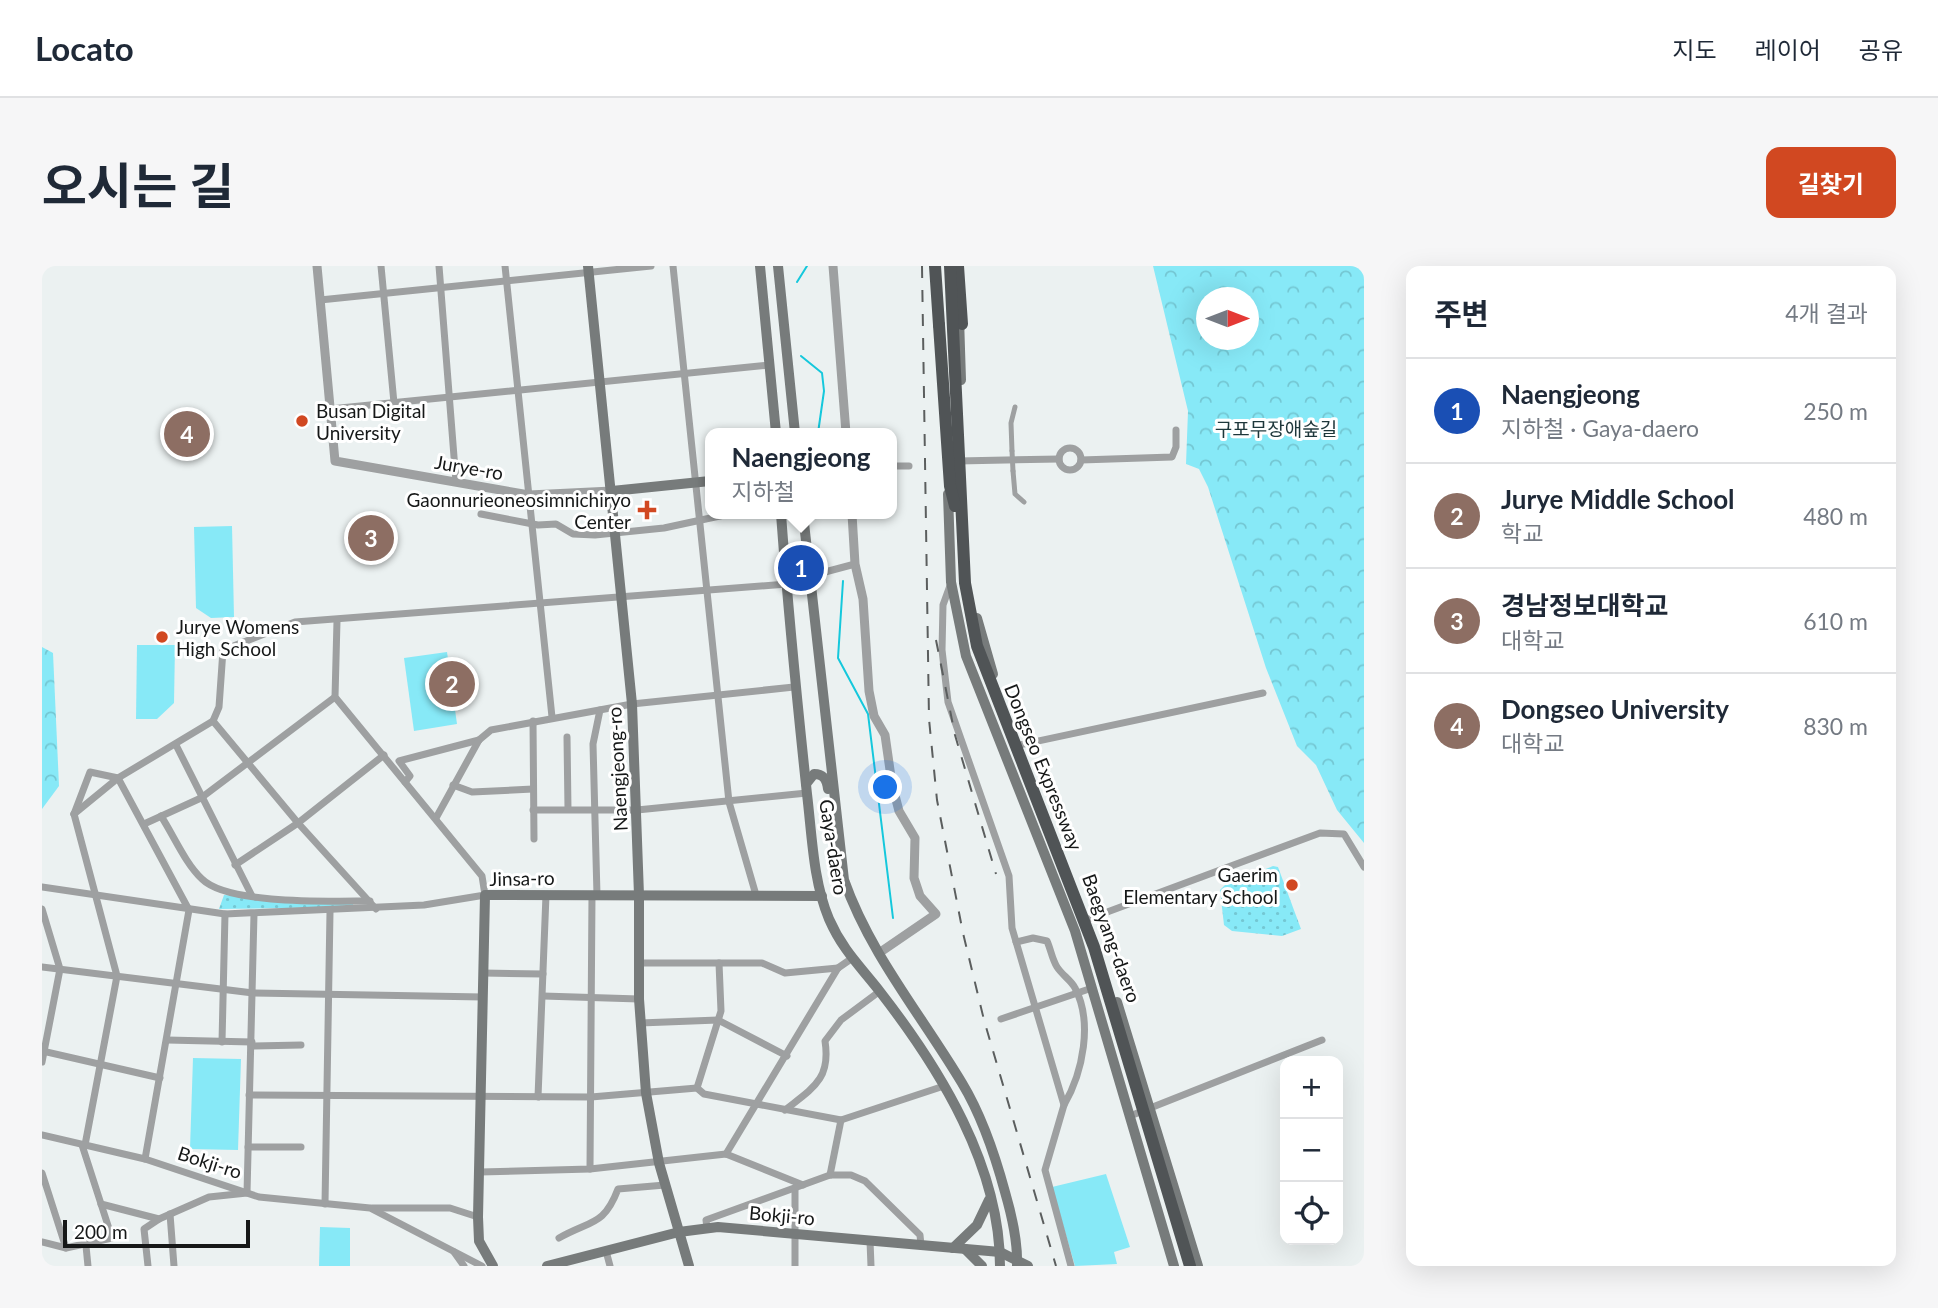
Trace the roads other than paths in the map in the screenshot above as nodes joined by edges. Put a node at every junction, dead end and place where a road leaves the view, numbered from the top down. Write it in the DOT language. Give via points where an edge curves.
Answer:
graph roads {
  1 [pos="317,266"];
  2 [pos="381,266"];
  3 [pos="439,266"];
  4 [pos="505,266"];
  5 [pos="651,266"];
  6 [pos="673,266"];
  7 [pos="760,266"];
  8 [pos="779,266"];
  9 [pos="834,266"];
  10 [pos="939,266"];
  11 [pos="950,266"];
  12 [pos="957,266"];
  13 [pos="589,269"];
  14 [pos="507,281"];
  15 [pos="441,288"];
  16 [pos="383,293"];
  17 [pos="320,300"];
  18 [pos="770,365"];
  19 [pos="685,374"];
  20 [pos="600,382"];
  21 [pos="518,390"];
  22 [pos="450,397"];
  23 [pos="394,403"];
  24 [pos="1015,407"];
  25 [pos="330,409"];
  26 [pos="960,422"];
  27 [pos="777,428"];
  28 [pos="795,428"];
  29 [pos="846,428"];
  30 [pos="1176,430"];
  31 [pos="1059,459"];
  32 [pos="1081,460"];
  33 [pos="947,461"];
  34 [pos="964,461"];
  35 [pos="897,466"];
  36 [pos="909,466"];
  37 [pos="705,481"];
  38 [pos="456,482"];
  39 [pos="697,482"];
  40 [pos="612,491"];
  41 [pos="528,495"];
  42 [pos="1024,502"];
  43 [pos="481,514"];
  44 [pos="709,519"];
  45 [pos="781,519"];
  46 [pos="804,519"];
  47 [pos="852,519"];
  48 [pos="701,521"];
  49 [pos="531,523"];
  50 [pos="616,534"];
  51 [pos="855,564"];
  52 [pos="810,576"];
  53 [pos="951,582"];
  54 [pos="787,584"];
  55 [pos="708,592"];
  56 [pos="622,599"];
  57 [pos="539,605"];
  58 [pos="337,621"];
  59 [pos="794,687"];
  60 [pos="1263,693"];
  61 [pos="718,696"];
  62 [pos="335,697"];
  63 [pos="632,704"];
  64 [pos="600,710"];
  65 [pos="551,717"];
  66 [pos="213,721"];
  67 [pos="533,721"];
  68 [pos="567,737"];
  69 [pos="479,740"];
  70 [pos="176,744"];
  71 [pos="1020,745"];
  72 [pos="1000,749"];
  73 [pos="384,755"];
  74 [pos="247,763"];
  75 [pos="118,778"];
  76 [pos="405,782"];
  77 [pos="453,785"];
  78 [pos="533,789"];
  79 [pos="807,789"];
  80 [pos="201,798"];
  81 [pos="729,802"];
  82 [pos="568,809"];
  83 [pos="533,810"];
  84 [pos="595,810"];
  85 [pos="637,810"];
  86 [pos="74,814"];
  87 [pos="161,816"];
  88 [pos="436,818"];
  89 [pos="298,823"];
  90 [pos="144,824"];
  91 [pos="835,824"];
  92 [pos="534,839"];
  93 [pos="235,865"];
  94 [pos="1364,867"];
  95 [pos="42,887"];
  96 [pos="95,894"];
  97 [pos="485,895"];
  98 [pos="546,895"];
  99 [pos="595,895"];
  100 [pos="639,895"];
  101 [pos="756,895"];
  102 [pos="253,896"];
  103 [pos="822,896"];
  104 [pos="370,901"];
  105 [pos="42,909"];
  106 [pos="189,909"];
  107 [pos="376,909"];
  108 [pos="330,912"];
  109 [pos="225,914"];
  110 [pos="254,914"];
  111 [pos="1089,919"];
  112 [pos="1072,925"];
  113 [pos="1016,942"];
  114 [pos="879,953"];
  115 [pos="851,959"];
  116 [pos="639,963"];
  117 [pos="719,963"];
  118 [pos="42,967"];
  119 [pos="838,968"];
  120 [pos="60,969"];
  121 [pos="483,973"];
  122 [pos="543,974"];
  123 [pos="117,976"];
  124 [pos="176,984"];
  125 [pos="1092,988"];
  126 [pos="223,989"];
  127 [pos="880,991"];
  128 [pos="1077,992"];
  129 [pos="253,993"];
  130 [pos="329,994"];
  131 [pos="543,996"];
  132 [pos="483,997"];
  133 [pos="591,997"];
  134 [pos="639,999"];
  135 [pos="1035,1006"];
  136 [pos="1002,1019"];
  137 [pos="718,1020"];
  138 [pos="640,1023"];
  139 [pos="167,1040"];
  140 [pos="1322,1040"];
  141 [pos="222,1042"];
  142 [pos="251,1044"];
  143 [pos="301,1045"];
  144 [pos="43,1051"];
  145 [pos="787,1056"];
  146 [pos="42,1062"];
  147 [pos="100,1064"];
  148 [pos="160,1078"];
  149 [pos="944,1086"];
  150 [pos="697,1088"];
  151 [pos="646,1093"];
  152 [pos="249,1095"];
  153 [pos="327,1095"];
  154 [pos="481,1097"];
  155 [pos="538,1097"];
  156 [pos="591,1097"];
  157 [pos="758,1104"];
  158 [pos="1064,1105"];
  159 [pos="1150,1108"];
  160 [pos="785,1110"];
  161 [pos="1130,1116"];
  162 [pos="841,1120"];
  163 [pos="42,1135"];
  164 [pos="84,1145"];
  165 [pos="248,1147"];
  166 [pos="301,1147"];
  167 [pos="726,1154"];
  168 [pos="145,1160"];
  169 [pos="659,1163"];
  170 [pos="590,1169"];
  171 [pos="42,1172"];
  172 [pos="480,1172"];
  173 [pos="830,1175"];
  174 [pos="665,1185"];
  175 [pos="803,1185"];
  176 [pos="795,1188"];
  177 [pos="247,1193"];
  178 [pos="990,1200"];
  179 [pos="101,1204"];
  180 [pos="325,1204"];
  181 [pos="370,1208"];
  182 [pos="170,1214"];
  183 [pos="478,1217"];
  184 [pos="159,1219"];
  185 [pos="707,1228"];
  186 [pos="679,1232"];
  187 [pos="794,1234"];
  188 [pos="559,1238"];
  189 [pos="870,1241"];
  190 [pos="42,1242"];
  191 [pos="920,1245"];
  192 [pos="86,1246"];
  193 [pos="65,1248"];
  194 [pos="953,1248"];
  195 [pos="965,1249"];
  196 [pos="606,1251"];
  197 [pos="454,1252"];
  198 [pos="1000,1252"];
  199 [pos="1017,1263"];
  200 [pos="88,1266"];
  201 [pos="148,1266"];
  202 [pos="174,1266"];
  203 [pos="464,1266"];
  204 [pos="482,1266"];
  205 [pos="493,1266"];
  206 [pos="547,1266"];
  207 [pos="610,1266"];
  208 [pos="690,1266"];
  209 [pos="795,1266"];
  210 [pos="871,1266"];
  211 [pos="982,1266"];
  212 [pos="1000,1266"];
  213 [pos="1028,1266"];
  214 [pos="1071,1266"];
  215 [pos="1174,1266"];
  216 [pos="1183,1266"];
  217 [pos="1190,1266"];
  218 [pos="1198,1266"];
  1 -- 17 [label="street, Jurye-ro"];
  2 -- 16 [label="street"];
  3 -- 15 [label="street"];
  4 -- 14 [label="street"];
  5 -- 13 [label="street"];
  6 -- 19 [label="street"];
  7 -- 18 [label="main road"];
  8 -- 28 [label="main road"];
  9 -- 29 [label="street"];
  10 -- 33 [label="main road, Baegyang-daero"];
  10 -- 216 [label="highway, Dongseo Expressway, bridge" via="957,582 970,650 1088,951"];
  11 -- 26 [label="highway, Dongseo Expressway, bridge"];
  12 -- 26 [label="highway" via="965,392"];
  12 -- 34 [label="main road, Baegyang-daero"];
  13 -- 14 [label="street"];
  13 -- 20 [label="main road, Naengjeong-ro"];
  14 -- 15 [label="street"];
  14 -- 21 [label="street"];
  15 -- 16 [label="street"];
  15 -- 22 [label="street"];
  16 -- 17 [label="street"];
  16 -- 23 [label="street"];
  17 -- 25 [label="street, Jurye-ro"];
  18 -- 19 [label="street"];
  18 -- 27 [label="main road"];
  19 -- 20 [label="street"];
  19 -- 39 [label="street"];
  20 -- 21 [label="street"];
  20 -- 40 [label="main road, Naengjeong-ro"];
  21 -- 22 [label="street"];
  21 -- 41 [label="street"];
  22 -- 23 [label="street"];
  22 -- 38 [label="street"];
  23 -- 25 [label="street"];
  24 -- 42 [label="street, bridge" via="1015,494"];
  25 -- 38 [label="street, Jurye-ro" via="335,461"];
  26 -- 217 [label="highway, Dongseo Expressway, bridge" via="965,583 977,646 1094,947"];
  30 -- 32 [label="street" via="1172,457"];
  31 -- 32 [label="street" via="1070,471"];
  31 -- 32 [label="street" via="1069,448 1077,450"];
  31 -- 34 [label="street"];
  33 -- 34 [label="street"];
  33 -- 53 [label="main road, Baegyang-daero"];
  34 -- 71 [label="main road, Baegyang-daero" via="972,597"];
  35 -- 36 [label="street"];
  37 -- 39 [label="main road, Jurye-ro"];
  38 -- 41 [label="street, Jurye-ro"];
  39 -- 40 [label="main road, Jurye-ro"];
  39 -- 48 [label="street"];
  40 -- 41 [label="street, Jurye-ro"];
  40 -- 50 [label="main road, Naengjeong-ro"];
  41 -- 49 [label="street"];
  43 -- 49 [label="street"];
  44 -- 48 [label="street"];
  45 -- 54 [label="main road, Gaya-daero"];
  46 -- 52 [label="main road, Gaya-daero"];
  47 -- 51 [label="street"];
  48 -- 50 [label="street"];
  48 -- 55 [label="street"];
  49 -- 50 [label="street" via="558,525 573,534"];
  49 -- 57 [label="street"];
  50 -- 56 [label="main road, Naengjeong-ro"];
  51 -- 52 [label="street"];
  51 -- 114 [label="street" via="863,599 874,716 885,735 899,811 915,838 914,878 920,896 936,914"];
  52 -- 91 [label="main road, Gaya-daero"];
  53 -- 72 [label="main road, Baegyang-daero" via="966,656"];
  53 -- 113 [label="street" via="943,605 948,702 1009,876"];
  54 -- 55 [label="street"];
  54 -- 59 [label="main road, Gaya-daero"];
  55 -- 56 [label="street"];
  55 -- 61 [label="street"];
  56 -- 57 [label="street"];
  56 -- 63 [label="main road, Naengjeong-ro"];
  57 -- 58 [label="street"];
  57 -- 65 [label="street"];
  58 -- 62 [label="street"];
  58 -- 66 [label="street" via="295,622 223,650 219,707"];
  59 -- 61 [label="street"];
  59 -- 79 [label="main road, Gaya-daero"];
  60 -- 71 [label="street"];
  61 -- 63 [label="street"];
  61 -- 81 [label="street"];
  62 -- 73 [label="street"];
  62 -- 74 [label="street"];
  63 -- 64 [label="street"];
  63 -- 85 [label="main road, Naengjeong-ro"];
  64 -- 65 [label="street"];
  64 -- 84 [label="street" via="593,744"];
  65 -- 67 [label="street"];
  66 -- 70 [label="street"];
  66 -- 74 [label="street"];
  67 -- 69 [label="street" via="491,730"];
  67 -- 78 [label="street"];
  68 -- 82 [label="street"];
  69 -- 76 [label="street" via="399,761 410,776"];
  69 -- 77 [label="street"];
  70 -- 75 [label="street"];
  70 -- 80 [label="street"];
  71 -- 72 [label="street"];
  71 -- 111 [label="main road, Baegyang-daero"];
  72 -- 112 [label="main road, Baegyang-daero"];
  73 -- 76 [label="street"];
  73 -- 89 [label="street"];
  74 -- 80 [label="street"];
  74 -- 89 [label="street"];
  75 -- 86 [label="street"];
  75 -- 86 [label="street" via="90,772"];
  75 -- 90 [label="street"];
  76 -- 88 [label="street"];
  77 -- 78 [label="street" via="472,792"];
  77 -- 88 [label="street"];
  78 -- 83 [label="street"];
  79 -- 81 [label="street"];
  79 -- 91 [label="main road" via="814,774 824,777"];
  79 -- 103 [label="main road, Gaya-daero"];
  80 -- 87 [label="street"];
  80 -- 93 [label="street"];
  81 -- 85 [label="street"];
  81 -- 101 [label="street"];
  82 -- 83 [label="street"];
  82 -- 84 [label="street"];
  83 -- 92 [label="street"];
  84 -- 85 [label="street"];
  84 -- 99 [label="street"];
  85 -- 100 [label="main road, Naengjeong-ro"];
  86 -- 96 [label="street"];
  87 -- 90 [label="street"];
  87 -- 102 [label="street" via="203,880 235,894"];
  88 -- 97 [label="street" via="482,876"];
  89 -- 93 [label="street"];
  89 -- 104 [label="street"];
  90 -- 106 [label="street"];
  91 -- 114 [label="main road, Gaya-daero" via="844,880"];
  93 -- 102 [label="street"];
  94 -- 111 [label="street" via="1344,834 1320,833"];
  95 -- 96 [label="street, Jinsa-ro"];
  96 -- 106 [label="street, Jinsa-ro"];
  96 -- 123 [label="street"];
  97 -- 98 [label="main road, Jinsa-ro"];
  97 -- 107 [label="street, Jinsa-ro"];
  97 -- 121 [label="main road"];
  98 -- 99 [label="main road, Jinsa-ro"];
  98 -- 122 [label="street"];
  99 -- 100 [label="main road, Jinsa-ro"];
  99 -- 133 [label="street"];
  100 -- 101 [label="main road, Jinsa-ro"];
  100 -- 116 [label="main road, Naengjeong-ro"];
  101 -- 103 [label="main road, Jinsa-ro"];
  102 -- 104 [label="street"];
  103 -- 115 [label="main road, Gaya-daero"];
  104 -- 107 [label="street"];
  105 -- 120 [label="street"];
  106 -- 109 [label="street, Jinsa-ro"];
  106 -- 124 [label="street"];
  107 -- 108 [label="street, Jinsa-ro"];
  108 -- 110 [label="street, Jinsa-ro"];
  108 -- 130 [label="street"];
  109 -- 110 [label="street, Jinsa-ro"];
  109 -- 126 [label="street"];
  110 -- 129 [label="street"];
  111 -- 112 [label="street"];
  111 -- 159 [label="main road, Baegyang-daero"];
  112 -- 125 [label="main road, Baegyang-daero"];
  113 -- 128 [label="street" via="1044,939 1056,966"];
  113 -- 135 [label="street"];
  114 -- 199 [label="main road, Gaya-daero" via="964,1085 980,1119 1014,1223"];
  115 -- 119 [label="street"];
  115 -- 127 [label="main road, Gaya-daero"];
  116 -- 117 [label="street"];
  116 -- 134 [label="main road, Naengjeong-ro"];
  117 -- 119 [label="street" via="762,963 785,972"];
  117 -- 137 [label="street"];
  118 -- 120 [label="street"];
  119 -- 145 [label="street"];
  120 -- 123 [label="street"];
  120 -- 144 [label="street"];
  121 -- 122 [label="street"];
  121 -- 132 [label="main road"];
  122 -- 131 [label="street"];
  123 -- 124 [label="street"];
  123 -- 147 [label="street"];
  124 -- 126 [label="street"];
  124 -- 139 [label="street"];
  125 -- 128 [label="street"];
  125 -- 161 [label="main road, Baegyang-daero"];
  126 -- 129 [label="street"];
  126 -- 141 [label="street"];
  127 -- 149 [label="main road, Gaya-daero"];
  127 -- 160 [label="street" via="841,1020 825,1041 828,1060 822,1078"];
  128 -- 135 [label="street"];
  128 -- 158 [label="street" via="1086,1031 1077,1075"];
  129 -- 130 [label="street"];
  129 -- 142 [label="street"];
  130 -- 132 [label="street"];
  130 -- 153 [label="street"];
  131 -- 133 [label="street"];
  131 -- 155 [label="street"];
  132 -- 154 [label="main road"];
  133 -- 134 [label="street"];
  133 -- 156 [label="street"];
  134 -- 138 [label="main road, Naengjeong-ro"];
  135 -- 136 [label="street"];
  135 -- 158 [label="street"];
  137 -- 138 [label="street"];
  137 -- 145 [label="street"];
  137 -- 150 [label="street"];
  138 -- 151 [label="main road, Naengjeong-ro"];
  139 -- 141 [label="street"];
  139 -- 148 [label="street"];
  140 -- 159 [label="street"];
  141 -- 142 [label="street"];
  142 -- 143 [label="street"];
  142 -- 152 [label="street"];
  144 -- 146 [label="street"];
  144 -- 147 [label="street"];
  145 -- 157 [label="street"];
  147 -- 148 [label="street"];
  147 -- 164 [label="street"];
  148 -- 168 [label="street"];
  149 -- 162 [label="street"];
  149 -- 178 [label="main road, Gaya-daero" via="964,1126"];
  150 -- 151 [label="street"];
  150 -- 157 [label="street" via="704,1094"];
  151 -- 156 [label="street"];
  151 -- 169 [label="main road, Naengjeong-ro"];
  152 -- 153 [label="street"];
  152 -- 165 [label="street"];
  153 -- 154 [label="street"];
  153 -- 180 [label="street"];
  154 -- 155 [label="street"];
  154 -- 172 [label="main road"];
  155 -- 156 [label="street"];
  156 -- 170 [label="street"];
  157 -- 160 [label="street"];
  157 -- 167 [label="street"];
  158 -- 214 [label="street" via="1045,1170"];
  159 -- 161 [label="street"];
  159 -- 218 [label="main road, Baegyang-daero"];
  160 -- 162 [label="street"];
  161 -- 215 [label="main road, Baegyang-daero"];
  162 -- 173 [label="street"];
  163 -- 164 [label="street, Bokji-ro"];
  164 -- 168 [label="street, Bokji-ro"];
  164 -- 179 [label="street"];
  165 -- 166 [label="street"];
  165 -- 177 [label="street"];
  167 -- 169 [label="street"];
  167 -- 175 [label="street"];
  168 -- 177 [label="street, Bokji-ro"];
  169 -- 170 [label="street"];
  169 -- 174 [label="main road, Naengjeong-ro"];
  170 -- 172 [label="street"];
  171 -- 193 [label="street"];
  172 -- 183 [label="main road"];
  173 -- 175 [label="street"];
  173 -- 191 [label="street" via="851,1175 865,1181 920,1235"];
  174 -- 186 [label="main road, Naengjeong-ro"];
  174 -- 188 [label="street" via="618,1189 610,1210 600,1220"];
  175 -- 176 [label="street"];
  176 -- 185 [label="street" via="706,1220"];
  176 -- 187 [label="street"];
  177 -- 180 [label="street, Bokji-ro"];
  177 -- 182 [label="street" via="209,1197"];
  178 -- 194 [label="main road" via="977,1225"];
  178 -- 198 [label="main road, Gaya-daero"];
  179 -- 184 [label="street"];
  179 -- 192 [label="street" via="112,1238"];
  180 -- 181 [label="street, Bokji-ro"];
  181 -- 183 [label="street" via="450,1208"];
  181 -- 197 [label="street, Bokji-ro"];
  182 -- 184 [label="street"];
  182 -- 202 [label="street"];
  183 -- 205 [label="main road" via="479,1241"];
  184 -- 201 [label="street" via="144,1229"];
  185 -- 186 [label="main road, Bokji-ro"];
  185 -- 187 [label="main road, Bokji-ro"];
  186 -- 196 [label="main road, Bokji-ro"];
  186 -- 208 [label="main road, Naengjeong-ro"];
  187 -- 189 [label="main road, Bokji-ro"];
  187 -- 209 [label="street"];
  189 -- 191 [label="main road, Bokji-ro"];
  189 -- 210 [label="street"];
  190 -- 193 [label="street"];
  191 -- 194 [label="main road, Bokji-ro"];
  192 -- 193 [label="street"];
  192 -- 200 [label="street"];
  194 -- 195 [label="main road, Bokji-ro"];
  195 -- 198 [label="main road, Bokji-ro"];
  195 -- 211 [label="main road"];
  196 -- 206 [label="main road, Bokji-ro"];
  196 -- 207 [label="street"];
  197 -- 203 [label="street"];
  197 -- 204 [label="street, Bokji-ro"];
  198 -- 199 [label="main road, Bokji-ro"];
  198 -- 212 [label="main road, Gaya-daero"];
  199 -- 213 [label="main road, Bokji-ro"];
}
